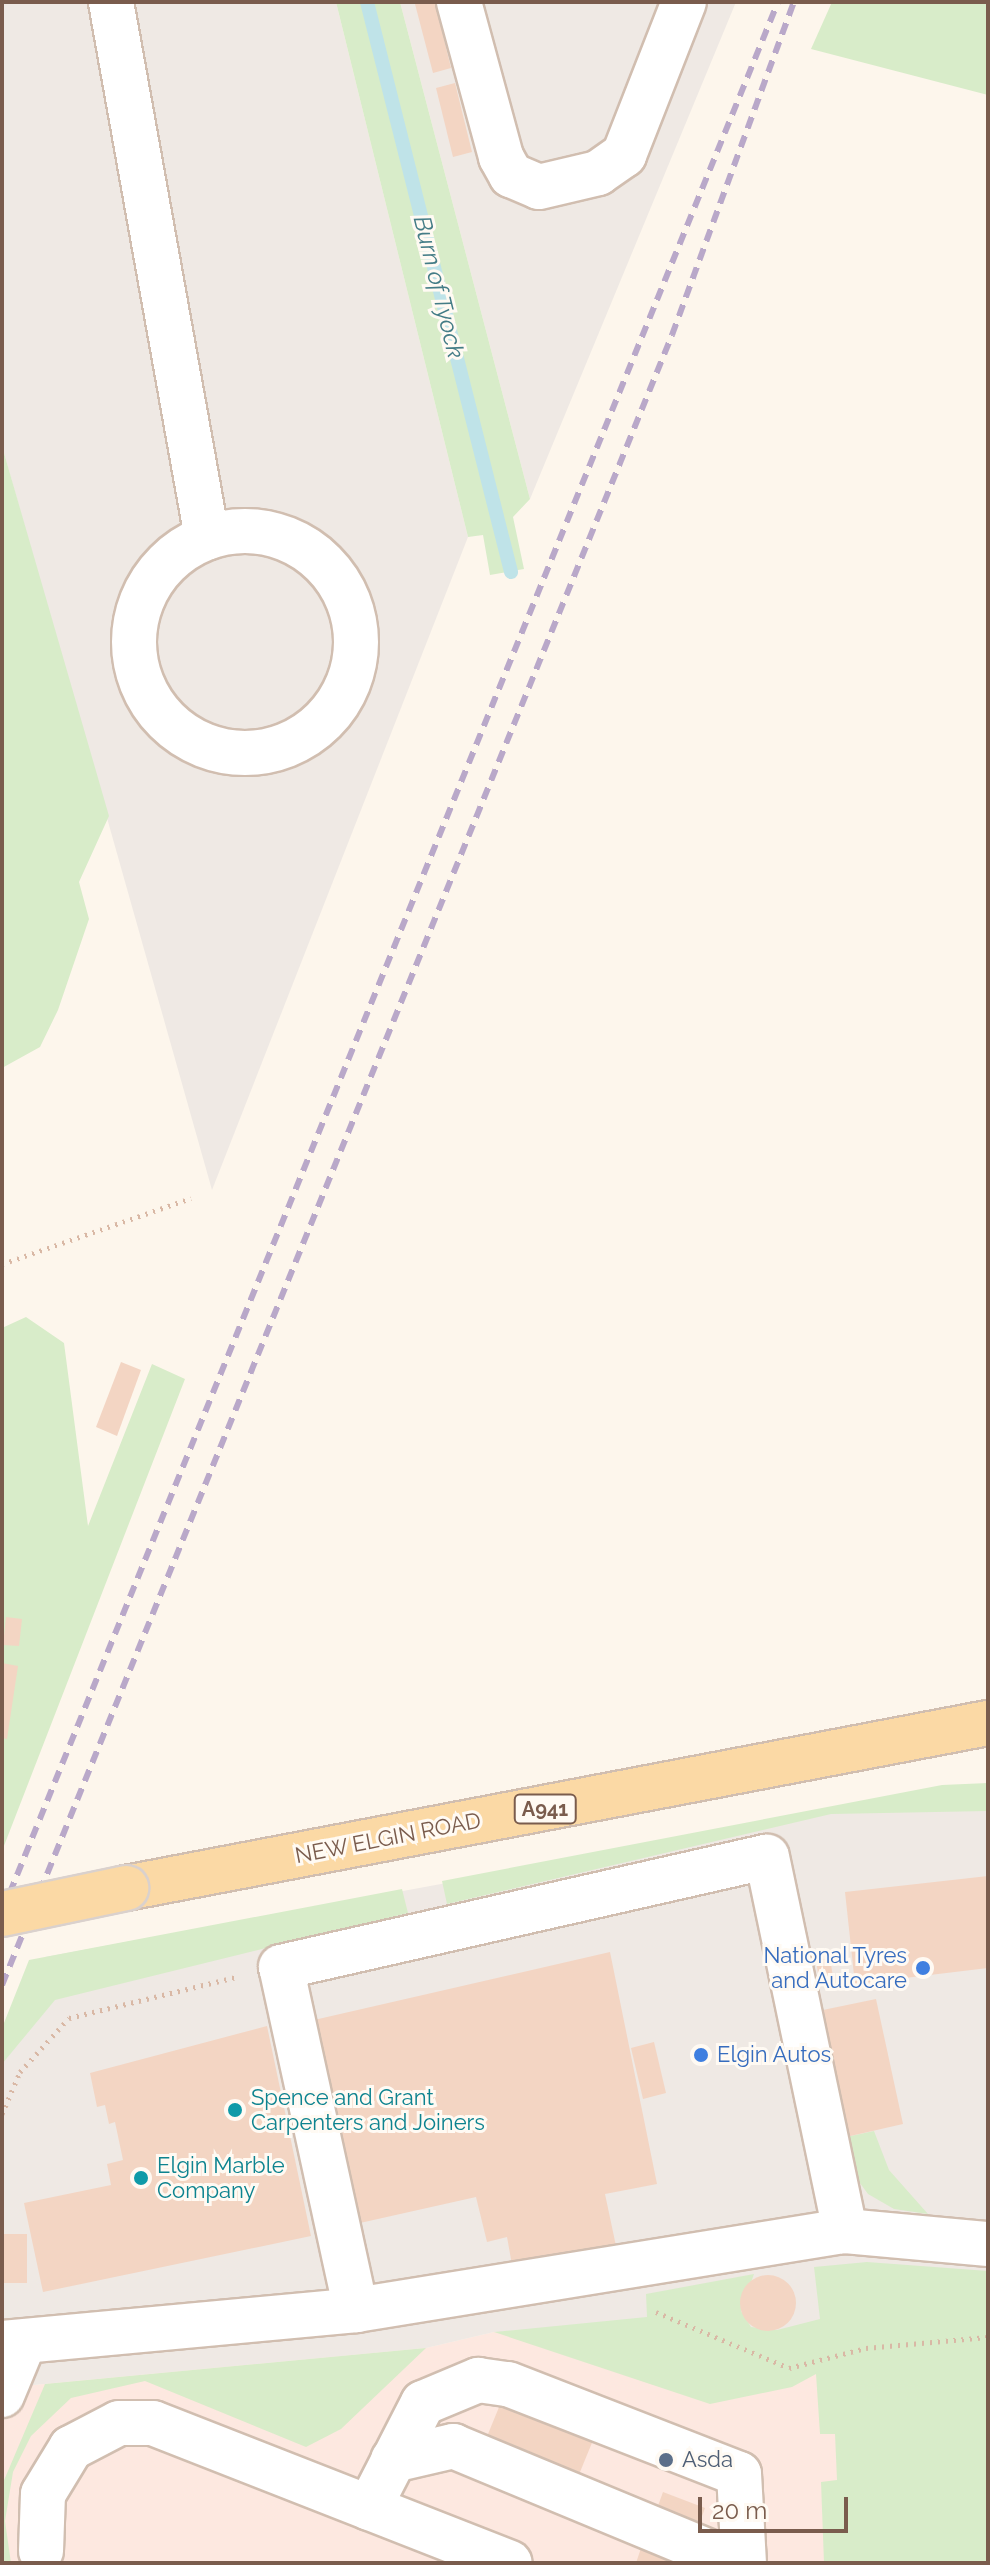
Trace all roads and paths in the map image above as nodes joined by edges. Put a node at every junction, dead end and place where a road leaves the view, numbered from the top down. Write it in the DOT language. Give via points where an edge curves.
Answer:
graph roads {
  1 [pos="111,2"];
  2 [pos="459,2"];
  3 [pos="684,2"];
  4 [pos="207,537"];
  5 [pos="191,1198"];
  6 [pos="2,1264"];
  7 [pos="980,1729"];
  8 [pos="2,1914"];
  9 [pos="281,1967"];
  10 [pos="2,2114"];
  11 [pos="845,2231"];
  12 [pos="988,2244"];
  13 [pos="642,2305"];
  14 [pos="356,2310"];
  15 [pos="988,2337"];
  16 [pos="13,2342"];
  17 [pos="2,2395"];
  18 [pos="401,2445"];
  19 [pos="369,2508"];
  20 [pos="41,2551"];
  21 [pos="510,2563"];
  22 [pos="736,2563"];
  23 [pos="744,2563"];
  1 -- 4 [label="street"];
  2 -- 3 [label="street" via="501,157 511,175 539,187 598,173 624,155"];
  4 -- 4 [label="street" via="171,558 149,586 136,619 134,655 144,690 163,718 211,748 256,754 290,745 341,700 357,635 349,601 331,570 305,547 272,533"];
  5 -- 6 [label="path"];
  7 -- 8 [label="main road, NEW ELGIN ROAD / A941, bridge"];
  9 -- 10 [label="path" via="69,2018 20,2072"];
  9 -- 11 [label="street" via="767,1857"];
  9 -- 14 [label="street"];
  11 -- 12 [label="street"];
  11 -- 14 [label="street"];
  13 -- 15 [label="path" via="789,2368 866,2348"];
  14 -- 16 [label="street"];
  16 -- 17 [label="street"];
  18 -- 19 [label="street"];
  18 -- 22 [label="street" via="453,2446"];
  18 -- 23 [label="street" via="423,2403 478,2380 508,2384 739,2474"];
  19 -- 20 [label="street" via="189,2432 119,2423 88,2436 58,2463 39,2515"];
  19 -- 21 [label="street"];
}
